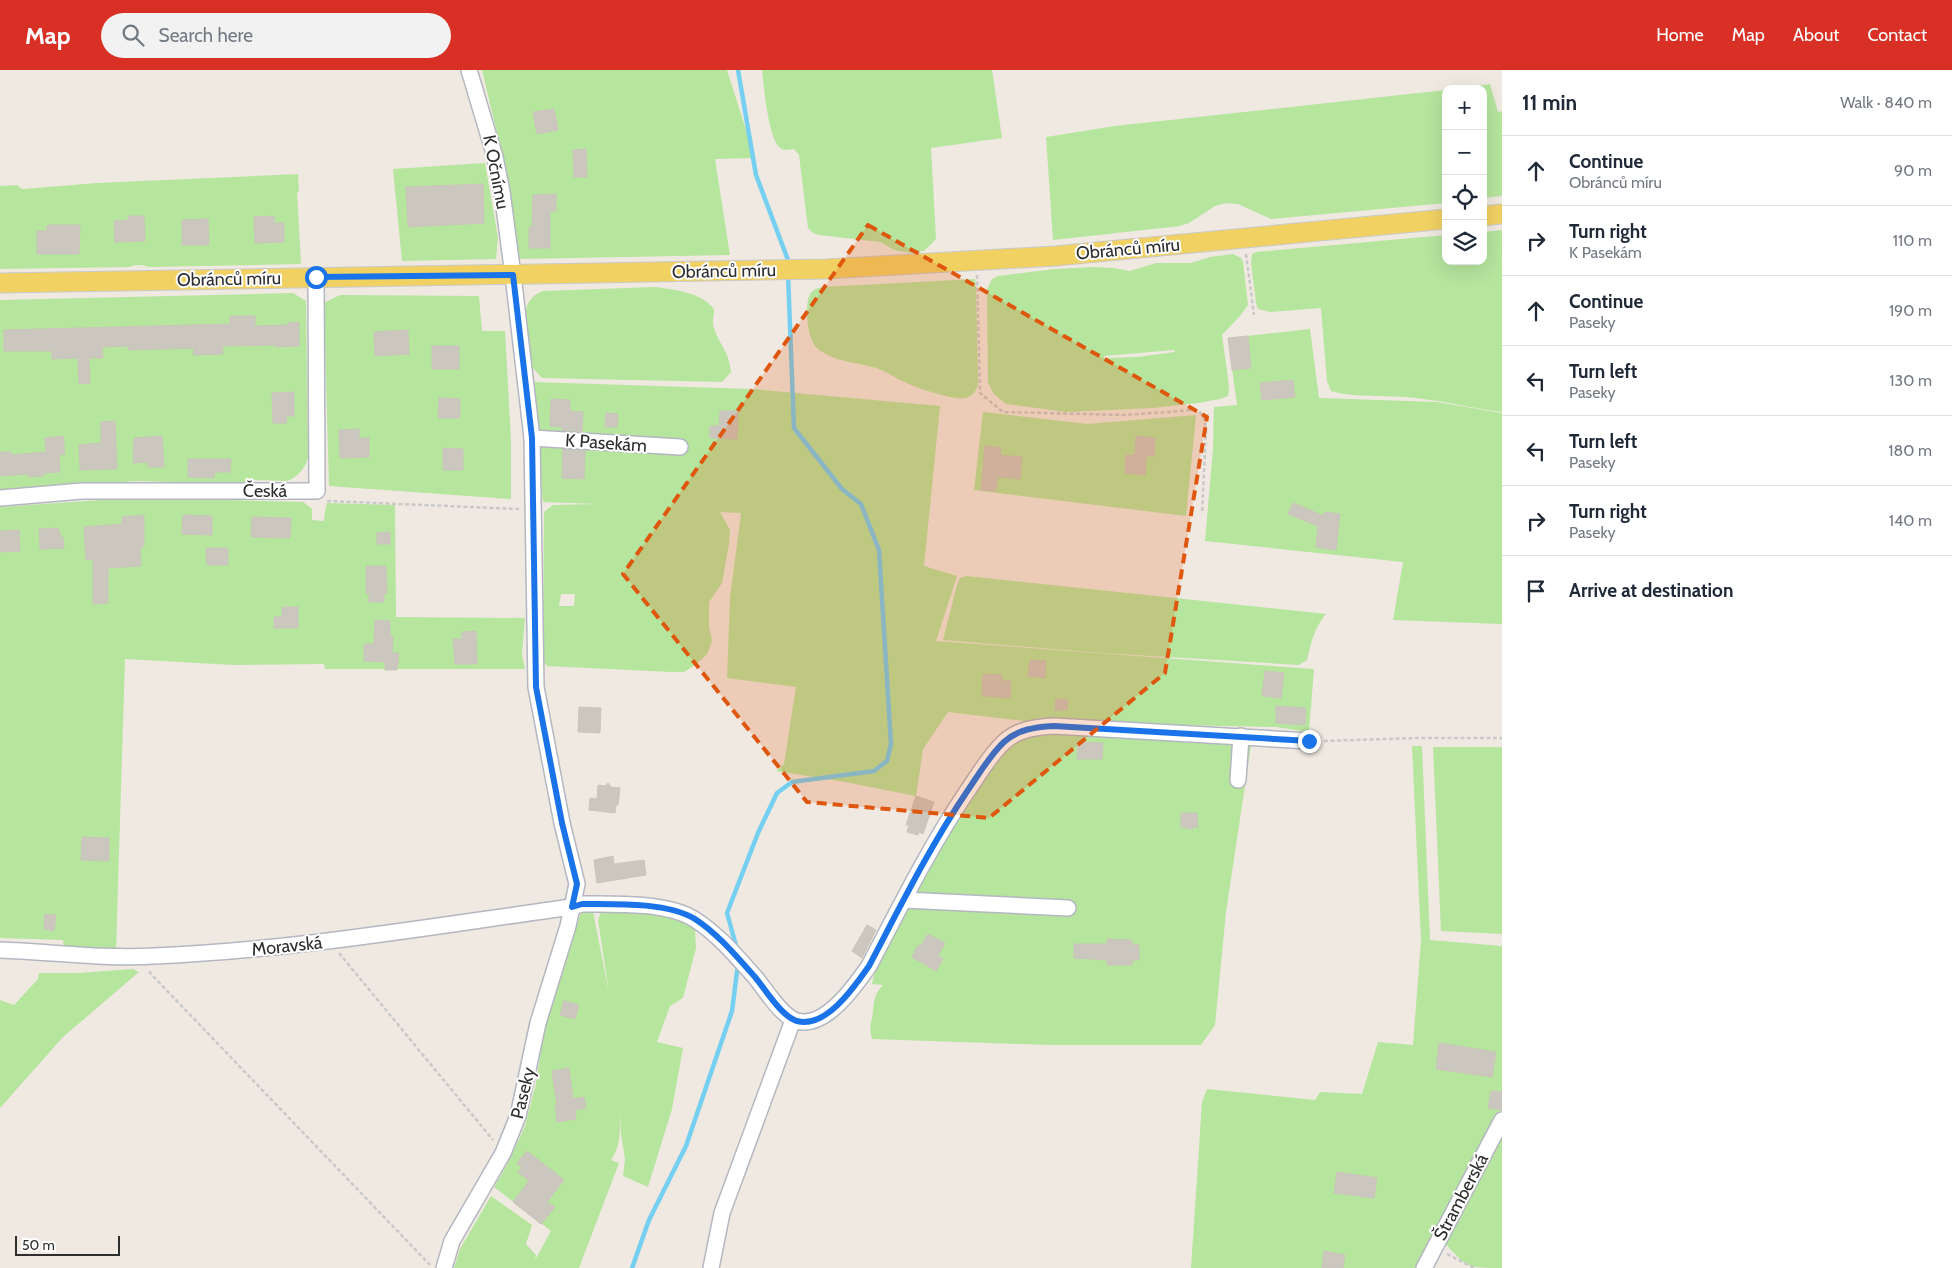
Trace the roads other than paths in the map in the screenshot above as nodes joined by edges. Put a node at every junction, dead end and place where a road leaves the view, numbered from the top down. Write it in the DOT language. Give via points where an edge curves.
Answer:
graph roads {
  1 [pos="469,70"];
  2 [pos="1502,214"];
  3 [pos="1487,216"];
  4 [pos="1442,219"];
  5 [pos="513,275"];
  6 [pos="316,277"];
  7 [pos="0,283"];
  8 [pos="532,438"];
  9 [pos="680,447"];
  10 [pos="0,498"];
  11 [pos="1241,736"];
  12 [pos="1309,741"];
  13 [pos="1238,780"];
  14 [pos="904,900"];
  15 [pos="572,907"];
  16 [pos="1068,908"];
  17 [pos="0,950"];
  18 [pos="793,1020"];
  19 [pos="1502,1120"];
  20 [pos="444,1268"];
  21 [pos="711,1268"];
  22 [pos="1424,1268"];
  1 -- 5 [label="street, K Očnímu" via="502,192"];
  2 -- 3 [label="main road"];
  4 -- 5 [label="main road, Obránců míru" via="977,261 826,269"];
  5 -- 6 [label="main road, Obránců míru"];
  5 -- 8 [label="street"];
  6 -- 7 [label="main road, Obránců míru"];
  6 -- 10 [label="street, Česká" via="316,491 82,491"];
  8 -- 9 [label="street, K Pasekám"];
  8 -- 15 [label="street, Paseky" via="536,687 577,884"];
  11 -- 12 [label="street"];
  11 -- 13 [label="street"];
  11 -- 14 [label="street" via="1054,726 1015,734 994,753 976,777"];
  14 -- 16 [label="street"];
  14 -- 18 [label="street" via="869,966 845,997 817,1019"];
  15 -- 17 [label="street, Moravská" via="260,950 113,957"];
  15 -- 18 [label="street" via="582,904 656,907 685,915 704,926 733,953"];
  15 -- 20 [label="street, Paseky" via="538,1023 524,1098 514,1129 452,1241"];
  18 -- 21 [label="street" via="722,1213"];
  19 -- 22 [label="street, Štramberská"];
}
